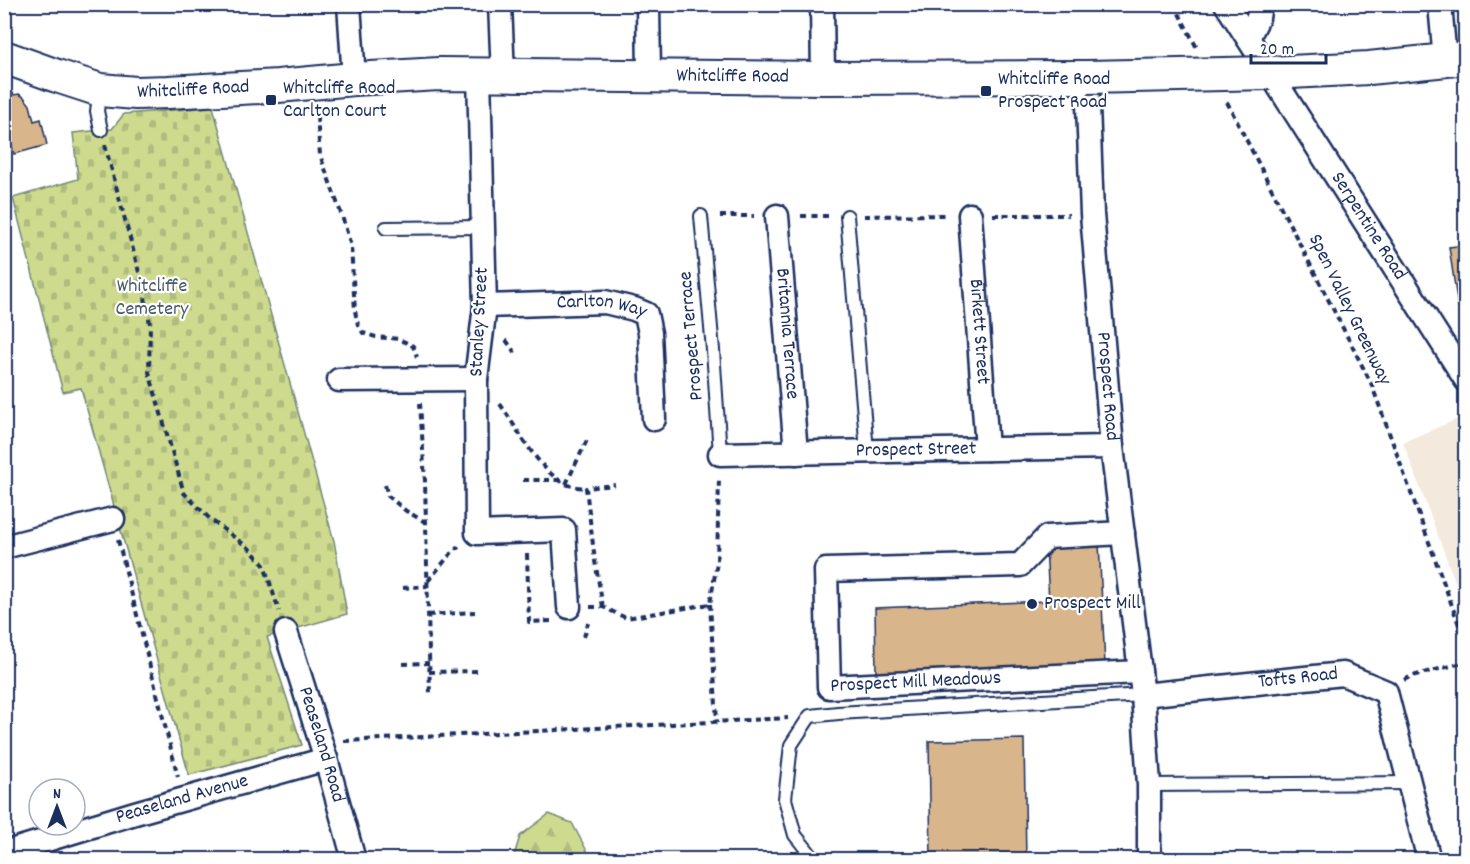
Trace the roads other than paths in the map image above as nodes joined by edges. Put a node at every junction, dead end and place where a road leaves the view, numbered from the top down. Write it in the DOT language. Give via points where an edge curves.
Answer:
graph roads {
  1 [pos="349,4"];
  2 [pos="500,4"];
  3 [pos="648,4"];
  4 [pos="822,4"];
  5 [pos="1226,4"];
  6 [pos="1260,4"];
  7 [pos="1440,4"];
  8 [pos="1248,38"];
  9 [pos="4,57"];
  10 [pos="1455,59"];
  11 [pos="1270,73"];
  12 [pos="491,75"];
  13 [pos="649,76"];
  14 [pos="1087,77"];
  15 [pos="823,78"];
  16 [pos="354,79"];
  17 [pos="100,90"];
  18 [pos="101,130"];
  19 [pos="970,215"];
  20 [pos="701,216"];
  21 [pos="777,216"];
  22 [pos="847,216"];
  23 [pos="483,227"];
  24 [pos="386,228"];
  25 [pos="485,306"];
  26 [pos="476,379"];
  27 [pos="339,380"];
  28 [pos="1466,380"];
  29 [pos="654,419"];
  30 [pos="1112,447"];
  31 [pos="987,449"];
  32 [pos="867,451"];
  33 [pos="796,453"];
  34 [pos="720,454"];
  35 [pos="113,519"];
  36 [pos="1123,532"];
  37 [pos="4,547"];
  38 [pos="564,614"];
  39 [pos="286,632"];
  40 [pos="1142,683"];
  41 [pos="324,751"];
  42 [pos="1410,783"];
  43 [pos="1149,785"];
  44 [pos="4,853"];
  45 [pos="354,860"];
  46 [pos="815,860"];
  47 [pos="1149,860"];
  48 [pos="1429,860"];
  1 -- 16 [label="street"];
  2 -- 12 [label="street, Stanley Street"];
  3 -- 13 [label="street"];
  4 -- 15 [label="street"];
  5 -- 8 [label="street, Serpentine Road"];
  6 -- 8 [label="street"];
  7 -- 10 [label="street"];
  8 -- 11 [label="street, Serpentine Road"];
  9 -- 17 [label="main road, Whitcliffe Road"];
  10 -- 11 [label="main road, Whitcliffe Road"];
  11 -- 14 [label="main road, Whitcliffe Road, bridge"];
  11 -- 28 [label="street, Serpentine Road"];
  12 -- 13 [label="main road, Whitcliffe Road"];
  12 -- 16 [label="main road, Whitcliffe Road"];
  12 -- 23 [label="street, Stanley Street"];
  13 -- 15 [label="main road, Whitcliffe Road"];
  14 -- 15 [label="main road, Whitcliffe Road"];
  14 -- 30 [label="street, Prospect Road" via="1092,214"];
  16 -- 17 [label="main road, Whitcliffe Road" via="168,92"];
  17 -- 18 [label="lane" via="97,111"];
  19 -- 31 [label="street, Birkett Street"];
  20 -- 34 [label="lane, Prospect Terrace"];
  21 -- 33 [label="street, Britannia Terrace"];
  22 -- 32 [label="lane"];
  23 -- 24 [label="lane"];
  23 -- 25 [label="street, Stanley Street"];
  25 -- 26 [label="street, Stanley Street"];
  25 -- 29 [label="street, Carlton Way" via="605,302 646,314"];
  26 -- 27 [label="street"];
  26 -- 38 [label="street, Stanley Street" via="477,532 564,530"];
  30 -- 31 [label="street, Prospect Street"];
  30 -- 36 [label="street, Prospect Road"];
  31 -- 32 [label="street, Prospect Street"];
  32 -- 33 [label="street, Prospect Street"];
  33 -- 34 [label="street, Prospect Street"];
  35 -- 37 [label="street"];
  36 -- 40 [label="street, Prospect Road"];
  36 -- 40 [label="street, Prospect Mill Meadows" via="1047,537 1020,565 826,570 830,687"];
  39 -- 41 [label="street, Peaseland Road"];
  40 -- 42 [label="street, Tofts Road" via="1343,674 1386,692"];
  40 -- 43 [label="street, Prospect Road"];
  40 -- 46 [label="lane" via="810,716 791,745 785,799 795,835"];
  41 -- 44 [label="street, Peaseland Avenue" via="184,799"];
  41 -- 45 [label="street, Peaseland Road"];
  42 -- 43 [label="lane"];
  42 -- 48 [label="street"];
  43 -- 47 [label="street, Prospect Road"];
}
